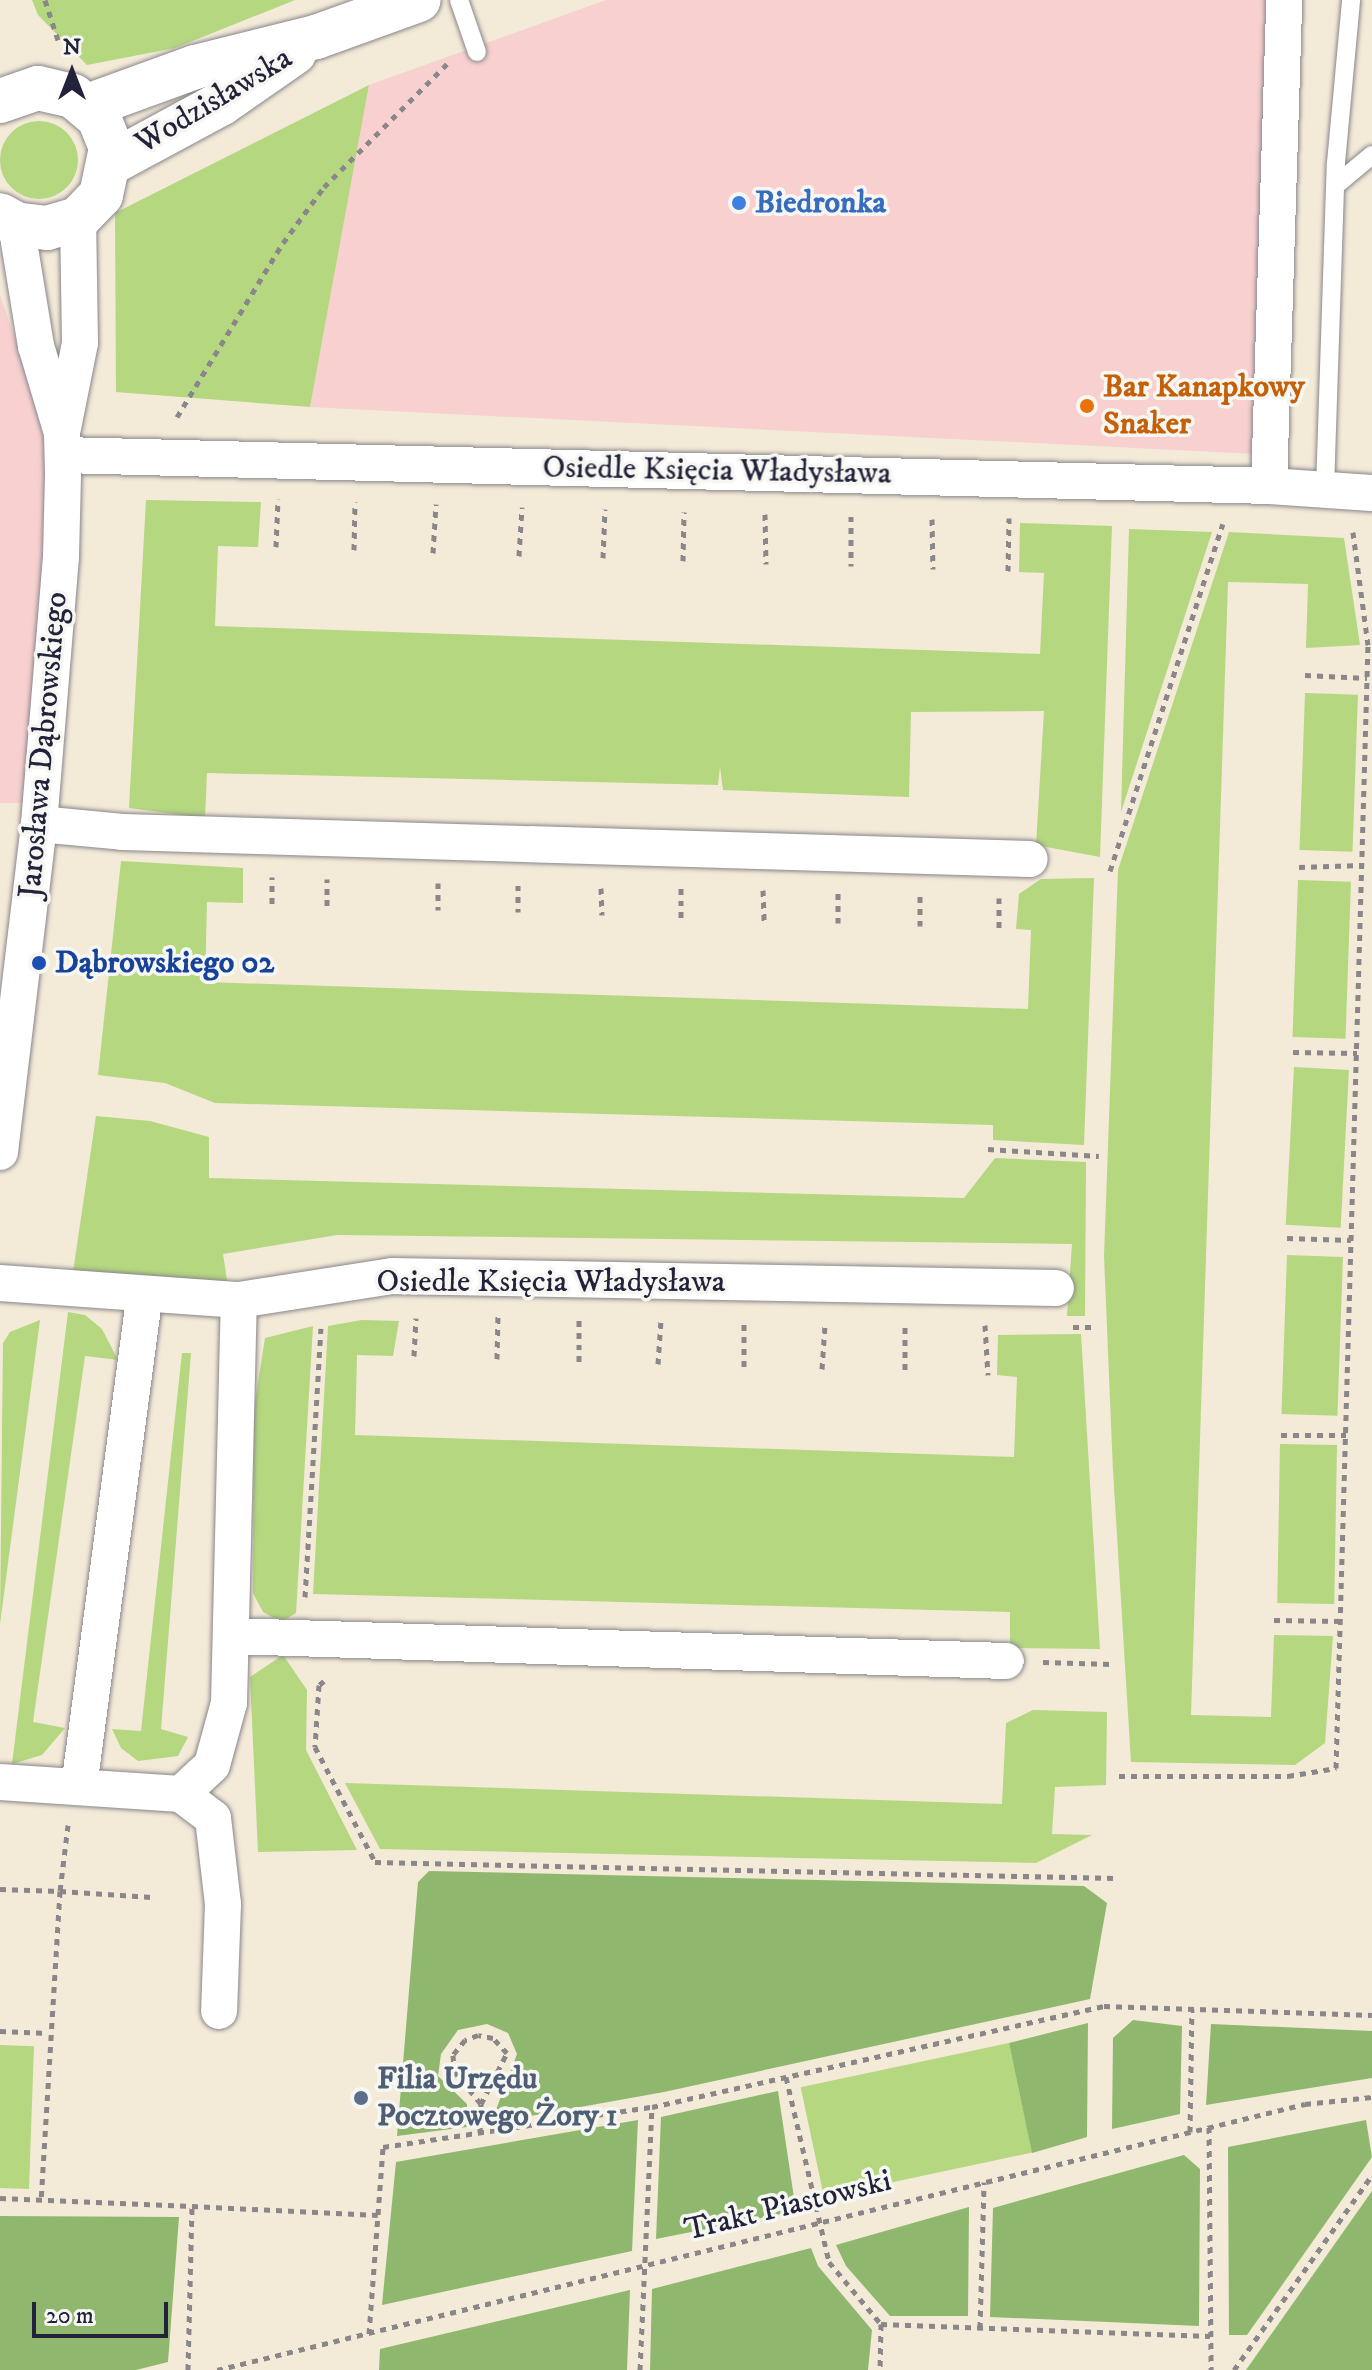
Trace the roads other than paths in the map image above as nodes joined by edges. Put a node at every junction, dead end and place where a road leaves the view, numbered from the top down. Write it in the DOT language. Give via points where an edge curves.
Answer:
graph roads {
  1 [pos="419,0"];
  2 [pos="459,0"];
  3 [pos="1284,0"];
  4 [pos="1351,0"];
  5 [pos="316,37"];
  6 [pos="477,52"];
  7 [pos="0,101"];
  8 [pos="88,106"];
  9 [pos="1372,155"];
  10 [pos="111,163"];
  11 [pos="1336,185"];
  12 [pos="78,219"];
  13 [pos="8,220"];
  14 [pos="62,444"];
  15 [pos="1269,486"];
  16 [pos="1325,489"];
  17 [pos="1372,493"];
  18 [pos="39,824"];
  19 [pos="1030,859"];
  20 [pos="15,891"];
  21 [pos="0,1152"];
  22 [pos="0,1283"];
  23 [pos="1056,1288"];
  24 [pos="145,1294"];
  25 [pos="239,1300"];
  26 [pos="232,1636"];
  27 [pos="1006,1661"];
  28 [pos="0,1782"];
  29 [pos="79,1787"];
  30 [pos="181,1794"];
  31 [pos="219,2011"];
  1 -- 5 [label="street, Wodzisławska"];
  2 -- 6 [label="lane"];
  3 -- 15 [label="street"];
  4 -- 11 [label="lane"];
  5 -- 8 [label="street, Wodzisławska" via="195,67"];
  5 -- 10 [label="street, Wodzisławska" via="222,103"];
  7 -- 8 [label="street" via="38,88 56,90"];
  8 -- 10 [label="street" via="107,132"];
  9 -- 11 [label="lane"];
  10 -- 12 [label="street" via="101,195"];
  11 -- 16 [label="lane"];
  12 -- 13 [label="street" via="47,228"];
  12 -- 14 [label="street, Jarosława Dąbrowskiego" via="80,343"];
  13 -- 14 [label="street, Jarosława Dąbrowskiego"];
  14 -- 15 [label="street, Osiedle Księcia Władysława"];
  14 -- 18 [label="street, Jarosława Dąbrowskiego" via="61,557"];
  15 -- 16 [label="street, Osiedle Księcia Władysława"];
  16 -- 17 [label="street, Osiedle Księcia Władysława"];
  18 -- 19 [label="street" via="139,832"];
  18 -- 20 [label="street, Jarosława Dąbrowskiego"];
  20 -- 21 [label="street, Jarosława Dąbrowskiego"];
  22 -- 24 [label="street, Osiedle Księcia Władysława"];
  23 -- 25 [label="street, Osiedle Księcia Władysława" via="392,1276"];
  24 -- 25 [label="street, Osiedle Księcia Władysława"];
  24 -- 29 [label="street"];
  25 -- 26 [label="street"];
  26 -- 27 [label="street"];
  26 -- 30 [label="street" via="229,1703 212,1765"];
  28 -- 29 [label="street"];
  29 -- 30 [label="street"];
  30 -- 31 [label="street" via="213,1818 223,1904"];
}
